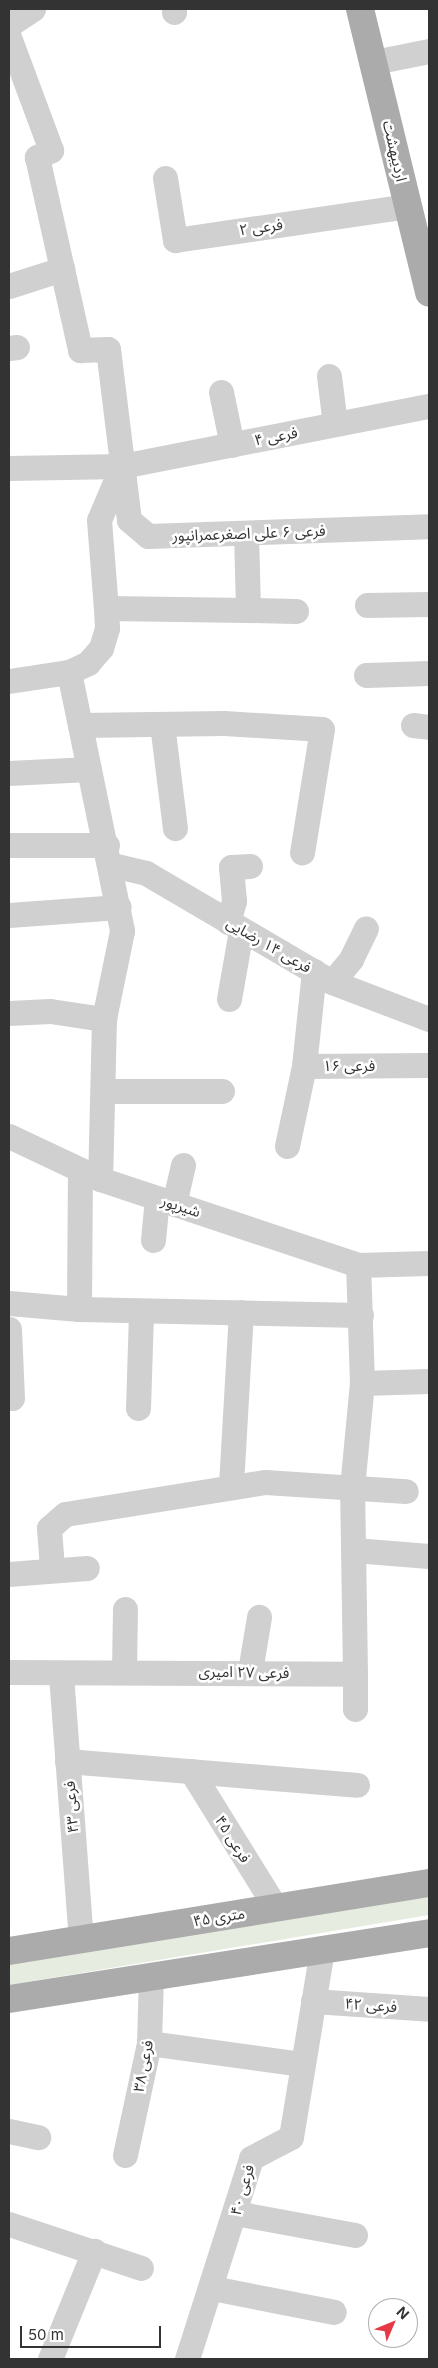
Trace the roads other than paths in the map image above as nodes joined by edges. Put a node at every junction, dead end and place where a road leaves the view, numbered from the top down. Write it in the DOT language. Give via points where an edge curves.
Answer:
graph roads {
  1 [pos="33,9"];
  2 [pos="360,9"];
  3 [pos="9,25"];
  4 [pos="9,37"];
  5 [pos="429,51"];
  6 [pos="374,62"];
  7 [pos="166,178"];
  8 [pos="409,206"];
  9 [pos="423,239"];
  10 [pos="62,269"];
  11 [pos="9,286"];
  12 [pos="429,293"];
  13 [pos="329,376"];
  14 [pos="221,392"];
  15 [pos="429,406"];
  16 [pos="335,424"];
  17 [pos="232,444"];
  18 [pos="122,466"];
  19 [pos="9,468"];
  20 [pos="429,526"];
  21 [pos="246,533"];
  22 [pos="429,604"];
  23 [pos="367,605"];
  24 [pos="106,608"];
  25 [pos="248,610"];
  26 [pos="296,611"];
  27 [pos="70,672"];
  28 [pos="429,673"];
  29 [pos="366,675"];
  30 [pos="9,681"];
  31 [pos="162,724"];
  32 [pos="80,725"];
  33 [pos="89,769"];
  34 [pos="9,772"];
  35 [pos="175,828"];
  36 [pos="9,845"];
  37 [pos="302,852"];
  38 [pos="110,855"];
  39 [pos="250,866"];
  40 [pos="119,907"];
  41 [pos="9,915"];
  42 [pos="235,926"];
  43 [pos="366,928"];
  44 [pos="323,976"];
  45 [pos="229,999"];
  46 [pos="9,1012"];
  47 [pos="104,1019"];
  48 [pos="429,1019"];
  49 [pos="429,1065"];
  50 [pos="304,1066"];
  51 [pos="104,1091"];
  52 [pos="222,1091"];
  53 [pos="9,1136"];
  54 [pos="287,1146"];
  55 [pos="183,1165"];
  56 [pos="90,1174"];
  57 [pos="166,1201"];
  58 [pos="153,1240"];
  59 [pos="429,1264"];
  60 [pos="358,1265"];
  61 [pos="9,1303"];
  62 [pos="79,1309"];
  63 [pos="141,1311"];
  64 [pos="242,1312"];
  65 [pos="361,1315"];
  66 [pos="9,1329"];
  67 [pos="429,1381"];
  68 [pos="362,1383"];
  69 [pos="12,1398"];
  70 [pos="138,1408"];
  71 [pos="231,1485"];
  72 [pos="352,1488"];
  73 [pos="406,1491"];
  74 [pos="354,1550"];
  75 [pos="429,1556"];
  76 [pos="52,1568"];
  77 [pos="87,1568"];
  78 [pos="9,1574"];
  79 [pos="125,1609"];
  80 [pos="259,1617"];
  81 [pos="124,1671"];
  82 [pos="250,1671"];
  83 [pos="9,1672"];
  84 [pos="355,1674"];
  85 [pos="61,1675"];
  86 [pos="355,1709"];
  87 [pos="67,1761"];
  88 [pos="190,1771"];
  89 [pos="357,1784"];
  90 [pos="429,1883"];
  91 [pos="276,1908"];
  92 [pos="429,1933"];
  93 [pos="81,1939"];
  94 [pos="322,1950"];
  95 [pos="9,1951"];
  96 [pos="151,1977"];
  97 [pos="9,1999"];
  98 [pos="313,2001"];
  99 [pos="429,2010"];
  100 [pos="149,2043"];
  101 [pos="303,2064"];
  102 [pos="9,2131"];
  103 [pos="38,2137"];
  104 [pos="125,2154"];
  105 [pos="235,2213"];
  106 [pos="9,2224"];
  107 [pos="355,2235"];
  108 [pos="94,2252"];
  109 [pos="141,2268"];
  110 [pos="212,2288"];
  111 [pos="334,2312"];
  112 [pos="50,2359"];
  113 [pos="187,2359"];
  1 -- 3 [label="street"];
  2 -- 6 [label="main road, اردیبهشت"];
  4 -- 10 [label="street" via="51,150 37,157"];
  5 -- 6 [label="street"];
  6 -- 8 [label="main road, اردیبهشت"];
  7 -- 8 [label="street, فرعی ۲" via="175,240"];
  8 -- 9 [label="main road, اردیبهشت"];
  9 -- 12 [label="main road, اردیبهشت"];
  10 -- 11 [label="street"];
  10 -- 18 [label="street, فرعی ۶ علی اصغرعمرانپور" via="80,350 108,349"];
  13 -- 16 [label="street"];
  14 -- 17 [label="street"];
  15 -- 16 [label="street, فرعی ۴"];
  16 -- 17 [label="street, فرعی ۴"];
  17 -- 18 [label="street, فرعی ۴"];
  18 -- 19 [label="street, فرعی ۴"];
  18 -- 21 [label="street, فرعی ۶ علی اصغرعمرانپور" via="129,520 148,536"];
  18 -- 24 [label="street" via="100,520"];
  20 -- 21 [label="street, فرعی ۶ علی اصغرعمرانپور"];
  21 -- 25 [label="street"];
  22 -- 23 [label="street"];
  24 -- 25 [label="street"];
  24 -- 27 [label="street" via="107,628 101,648 88,663"];
  25 -- 26 [label="street"];
  27 -- 30 [label="street"];
  27 -- 32 [label="street"];
  28 -- 29 [label="street"];
  31 -- 32 [label="street"];
  31 -- 35 [label="street"];
  31 -- 37 [label="street" via="322,729"];
  32 -- 33 [label="street"];
  33 -- 34 [label="street"];
  33 -- 38 [label="street"];
  36 -- 38 [label="street, فرعی ۱۴ رضایی"];
  38 -- 40 [label="street"];
  38 -- 42 [label="street, فرعی ۱۴ رضایی"];
  39 -- 42 [label="street" via="231,867"];
  40 -- 41 [label="street"];
  40 -- 47 [label="street" via="117,971"];
  42 -- 44 [label="street, فرعی ۱۴ رضایی"];
  42 -- 45 [label="street"];
  43 -- 44 [label="street" via="351,959"];
  44 -- 48 [label="street, فرعی ۱۴ رضایی"];
  44 -- 50 [label="street, فرعی ۱۶"];
  46 -- 47 [label="street" via="50,1011"];
  47 -- 51 [label="street"];
  49 -- 50 [label="street, فرعی ۱۶"];
  50 -- 54 [label="street"];
  51 -- 52 [label="street"];
  51 -- 56 [label="street"];
  53 -- 56 [label="street, شیرپور"];
  55 -- 57 [label="street"];
  56 -- 57 [label="street, شیرپور"];
  56 -- 62 [label="street"];
  57 -- 58 [label="street"];
  57 -- 60 [label="street, شیرپور"];
  59 -- 60 [label="street, شیرپور"];
  60 -- 65 [label="street"];
  61 -- 62 [label="street"];
  62 -- 63 [label="street"];
  63 -- 64 [label="street"];
  63 -- 70 [label="street"];
  64 -- 65 [label="street"];
  64 -- 71 [label="street"];
  65 -- 68 [label="street"];
  66 -- 69 [label="street"];
  67 -- 68 [label="street"];
  68 -- 72 [label="street"];
  71 -- 72 [label="street" via="265,1482"];
  71 -- 76 [label="street" via="192,1495 66,1514 49,1528"];
  72 -- 73 [label="street"];
  72 -- 74 [label="street"];
  74 -- 75 [label="street"];
  74 -- 84 [label="street"];
  76 -- 77 [label="street"];
  76 -- 78 [label="street"];
  79 -- 81 [label="street"];
  80 -- 82 [label="street"];
  81 -- 82 [label="street, فرعی ۲۷ امیری"];
  81 -- 85 [label="street, فرعی ۲۷ امیری"];
  82 -- 84 [label="street, فرعی ۲۷ امیری"];
  83 -- 85 [label="street, فرعی ۲۷ امیری"];
  84 -- 86 [label="street"];
  85 -- 87 [label="street, فرعی ۴۳"];
  87 -- 88 [label="street"];
  87 -- 93 [label="street, فرعی ۴۳"];
  88 -- 89 [label="street"];
  88 -- 91 [label="street, فرعی ۴۵"];
  90 -- 91 [label="main road, ۴۵ متری"];
  91 -- 93 [label="main road, ۴۵ متری"];
  92 -- 94 [label="main road"];
  93 -- 95 [label="main road, ۴۵ متری"];
  94 -- 96 [label="main road"];
  94 -- 98 [label="street, فرعی ۴۰"];
  96 -- 97 [label="main road"];
  96 -- 100 [label="street, فرعی ۳۸"];
  98 -- 99 [label="street, فرعی ۴۲"];
  98 -- 101 [label="street, فرعی ۴۰"];
  100 -- 101 [label="street"];
  100 -- 104 [label="street, فرعی ۳۸"];
  101 -- 105 [label="street, فرعی ۴۰" via="291,2137 251,2158"];
  102 -- 103 [label="street"];
  105 -- 107 [label="street"];
  105 -- 110 [label="street, فرعی ۴۰"];
  106 -- 108 [label="street"];
  108 -- 109 [label="street"];
  108 -- 112 [label="street"];
  110 -- 111 [label="street"];
  110 -- 113 [label="street, فرعی ۴۰"];
}
